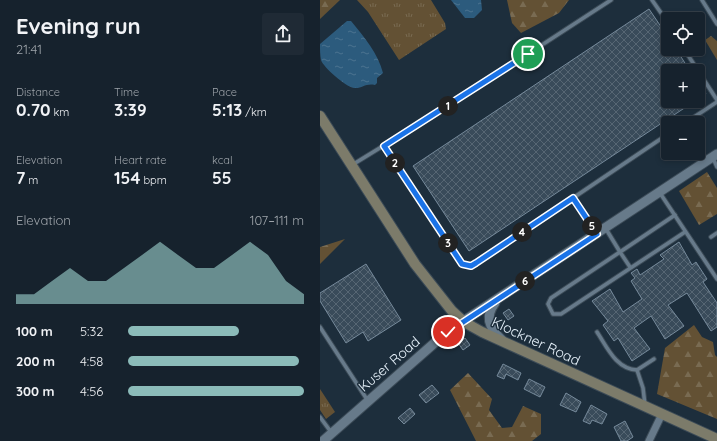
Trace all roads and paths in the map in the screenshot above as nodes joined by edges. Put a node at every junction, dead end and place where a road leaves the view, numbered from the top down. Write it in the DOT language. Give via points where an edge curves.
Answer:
graph roads {
  1 [pos="610,0"];
  2 [pos="652,0"];
  3 [pos="702,0"];
  4 [pos="661,13"];
  5 [pos="717,24"];
  6 [pos="688,56"];
  7 [pos="717,101"];
  8 [pos="320,116"];
  9 [pos="695,116"];
  10 [pos="661,139"];
  11 [pos="384,146"];
  12 [pos="715,155"];
  13 [pos="351,166"];
  14 [pos="717,167"];
  15 [pos="660,192"];
  16 [pos="573,198"];
  17 [pos="675,215"];
  18 [pos="605,228"];
  19 [pos="685,232"];
  20 [pos="717,233"];
  21 [pos="597,234"];
  22 [pos="711,237"];
  23 [pos="620,252"];
  24 [pos="630,268"];
  25 [pos="717,279"];
  26 [pos="501,297"];
  27 [pos="464,322"];
  28 [pos="320,327"];
  29 [pos="597,332"];
  30 [pos="503,341"];
  31 [pos="654,359"];
  32 [pos="637,370"];
  33 [pos="368,401"];
  34 [pos="646,406"];
  35 [pos="662,414"];
  36 [pos="320,417"];
  37 [pos="332,433"];
  38 [pos="717,439"];
  39 [pos="323,441"];
  40 [pos="650,441"];
  1 -- 11 [label="lane"];
  2 -- 4 [label="lane"];
  3 -- 5 [label="lane"];
  6 -- 7 [label="lane"];
  7 -- 9 [label="lane"];
  8 -- 13 [label="main road, Klockner Road"];
  10 -- 16 [label="lane"];
  11 -- 13 [label="lane"];
  11 -- 16 [label="lane" via="460,261 466,266 476,263"];
  12 -- 14 [label="lane"];
  12 -- 15 [label="street, Kuser Road"];
  13 -- 27 [label="main road, Klockner Road" via="415,264"];
  15 -- 17 [label="lane"];
  15 -- 18 [label="street, Kuser Road"];
  16 -- 21 [label="lane"];
  17 -- 19 [label="lane"];
  17 -- 23 [label="lane"];
  18 -- 21 [label="street, Kuser Road"];
  18 -- 23 [label="lane"];
  19 -- 24 [label="lane"];
  19 -- 25 [label="lane"];
  20 -- 22 [label="lane"];
  21 -- 26 [label="street, Kuser Road"];
  23 -- 24 [label="lane"];
  23 -- 24 [label="lane" via="551,298 548,304 550,310 556,315 561,314"];
  26 -- 27 [label="street, Kuser Road"];
  26 -- 30 [label="street" via="490,309 488,318 495,333"];
  27 -- 30 [label="main road, Klockner Road"];
  27 -- 33 [label="street, Kuser Road" via="448,332"];
  28 -- 33 [label="lane"];
  29 -- 32 [label="lane" via="619,363 631,370"];
  30 -- 34 [label="main road, Klockner Road"];
  31 -- 32 [label="lane"];
  32 -- 34 [label="lane"];
  33 -- 37 [label="street, Kuser Road"];
  34 -- 35 [label="main road, Klockner Road"];
  35 -- 38 [label="main road, Klockner Road"];
  35 -- 40 [label="street"];
  36 -- 37 [label="lane"];
  37 -- 39 [label="street, Kuser Road"];
}
